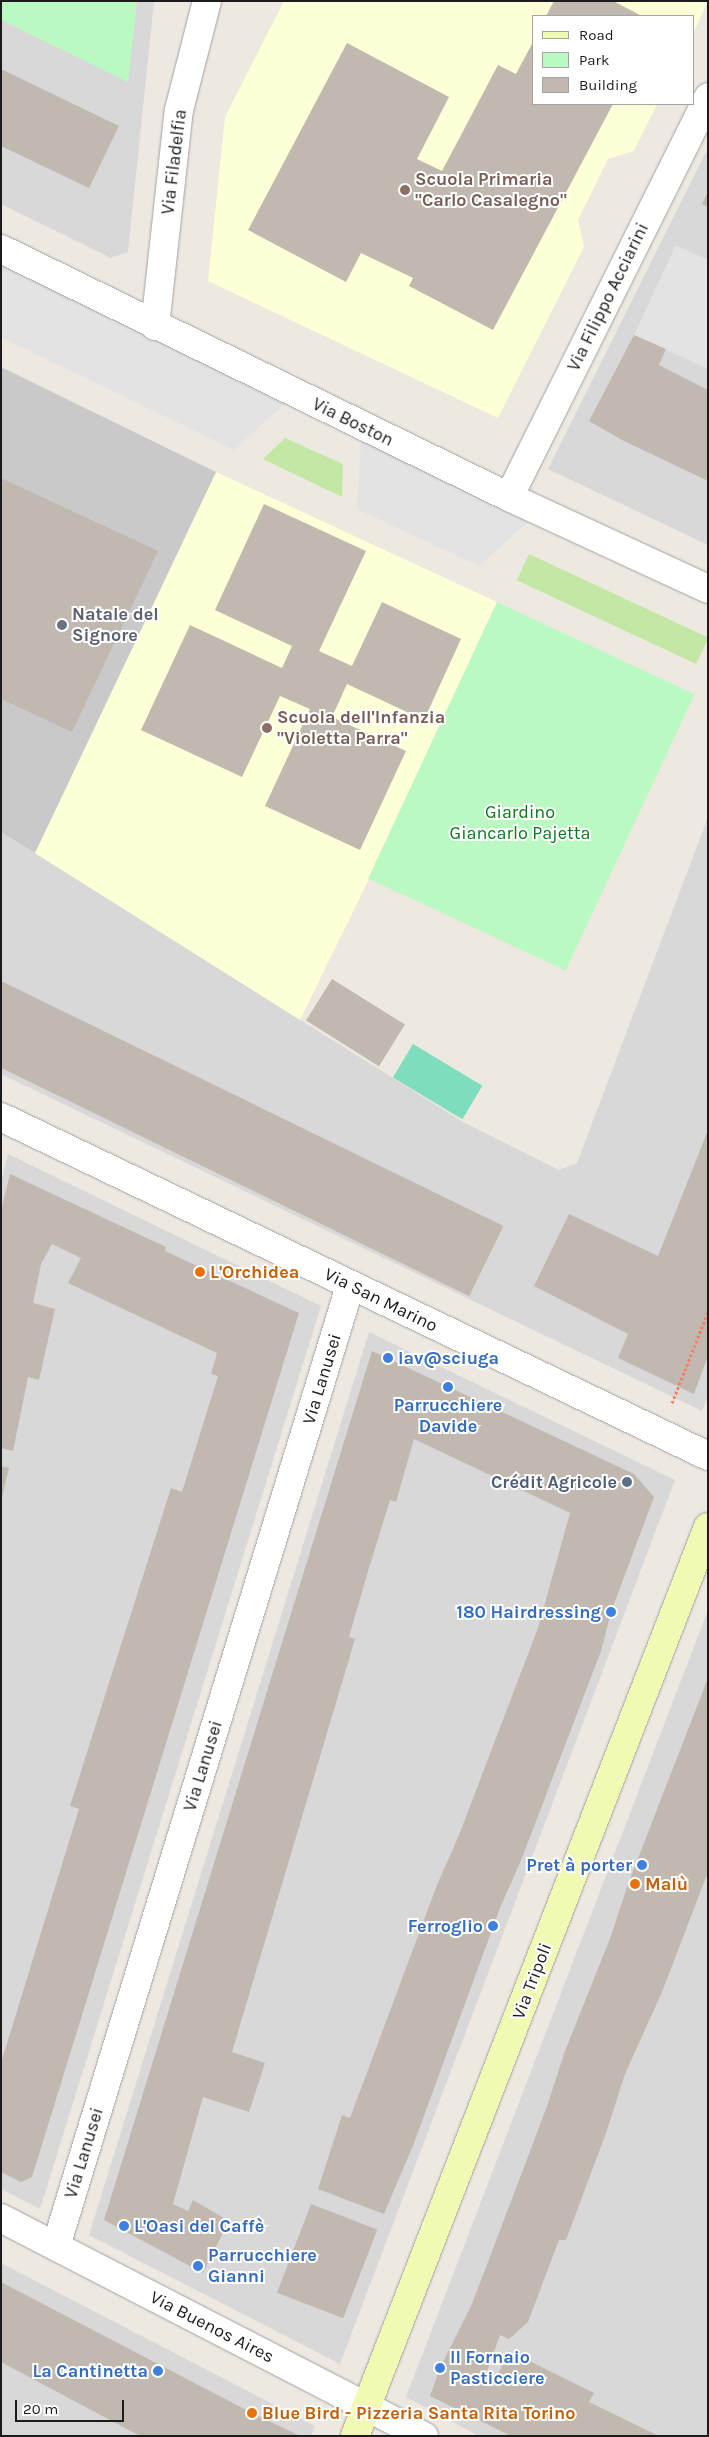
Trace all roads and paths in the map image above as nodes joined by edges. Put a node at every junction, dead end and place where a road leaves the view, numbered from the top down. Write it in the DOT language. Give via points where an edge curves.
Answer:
graph roads {
  1 [pos="207,1"];
  2 [pos="708,96"];
  3 [pos="1,249"];
  4 [pos="156,326"];
  5 [pos="509,497"];
  6 [pos="708,589"];
  7 [pos="1,1116"];
  8 [pos="350,1286"];
  9 [pos="708,1312"];
  10 [pos="660,1434"];
  11 [pos="708,1456"];
  12 [pos="708,1527"];
  13 [pos="1,2218"];
  14 [pos="56,2246"];
  15 [pos="366,2406"];
  16 [pos="355,2436"];
  17 [pos="424,2436"];
  1 -- 4 [label="street, Via Filadelfia" via="180,110"];
  2 -- 5 [label="street, Via Filippo Acciarini"];
  3 -- 4 [label="street, Via Boston"];
  4 -- 5 [label="street, Via Boston"];
  5 -- 6 [label="street, Via Boston"];
  7 -- 8 [label="street, Via San Marino"];
  8 -- 10 [label="street, Via San Marino"];
  8 -- 14 [label="street, Via Lanusei"];
  9 -- 10 [label="path"];
  10 -- 11 [label="street, Via San Marino"];
  12 -- 15 [label="street, Via Tripoli"];
  13 -- 14 [label="street, Via Buenos Aires"];
  14 -- 15 [label="street, Via Buenos Aires"];
  15 -- 16 [label="street, Via Tripoli"];
  15 -- 17 [label="street, Via Buenos Aires"];
}
